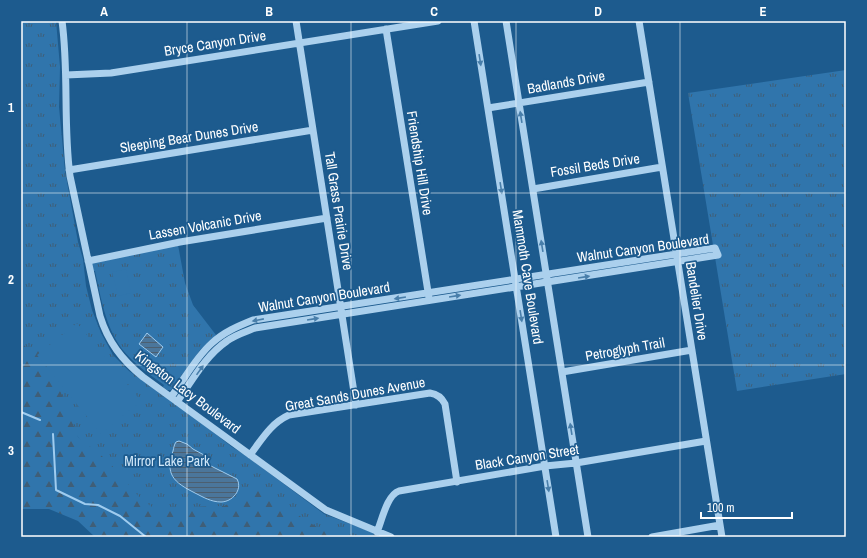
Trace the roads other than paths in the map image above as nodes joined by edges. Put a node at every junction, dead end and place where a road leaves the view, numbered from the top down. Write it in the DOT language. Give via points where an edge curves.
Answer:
graph roads {
  1 [pos="62,21"];
  2 [pos="296,21"];
  3 [pos="438,21"];
  4 [pos="474,21"];
  5 [pos="506,21"];
  6 [pos="639,21"];
  7 [pos="386,29"];
  8 [pos="299,43"];
  9 [pos="66,75"];
  10 [pos="649,82"];
  11 [pos="519,103"];
  12 [pos="488,108"];
  13 [pos="313,130"];
  14 [pos="662,168"];
  15 [pos="69,170"];
  16 [pos="533,189"];
  17 [pos="327,218"];
  18 [pos="677,258"];
  19 [pos="88,261"];
  20 [pos="547,279"];
  21 [pos="516,283"];
  22 [pos="428,297"];
  23 [pos="342,311"];
  24 [pos="692,350"];
  25 [pos="562,372"];
  26 [pos="171,397"];
  27 [pos="177,402"];
  28 [pos="356,405"];
  29 [pos="706,441"];
  30 [pos="250,455"];
  31 [pos="576,463"];
  32 [pos="545,466"];
  33 [pos="457,482"];
  34 [pos="720,525"];
  35 [pos="377,532"];
  36 [pos="391,537"];
  37 [pos="556,537"];
  38 [pos="588,537"];
  39 [pos="652,537"];
  40 [pos="722,537"];
  1 -- 9 [label="street, Kingston Lacy Boulevard"];
  2 -- 8 [label="street, Tall Grass Prairie Drive"];
  3 -- 7 [label="street, Bryce Canyon Drive"];
  4 -- 12 [label="street, Mammoth Cave Boulevard, one-way"];
  5 -- 11 [label="street, Mammoth Cave Boulevard"];
  6 -- 10 [label="street, Bandelier Drive"];
  7 -- 8 [label="street, Bryce Canyon Drive"];
  7 -- 22 [label="street, Friendship Hill Drive"];
  8 -- 9 [label="street, Bryce Canyon Drive" via="111,73"];
  8 -- 13 [label="street, Tall Grass Prairie Drive"];
  9 -- 15 [label="street, Kingston Lacy Boulevard" via="66,142"];
  10 -- 11 [label="street, Badlands Drive"];
  10 -- 14 [label="street, Bandelier Drive"];
  11 -- 12 [label="street, Badlands Drive"];
  16 -- 11 [label="street, Mammoth Cave Boulevard, one-way"];
  12 -- 21 [label="street, Mammoth Cave Boulevard, one-way"];
  13 -- 15 [label="street, Sleeping Bear Dunes Drive"];
  13 -- 17 [label="street, Tall Grass Prairie Drive"];
  14 -- 16 [label="street, Fossil Beds Drive"];
  14 -- 18 [label="street, Bandelier Drive"];
  15 -- 19 [label="street, Kingston Lacy Boulevard"];
  20 -- 16 [label="street, Mammoth Cave Boulevard, one-way"];
  17 -- 19 [label="street, Lassen Volcanic Drive" via="174,243"];
  17 -- 23 [label="street, Tall Grass Prairie Drive"];
  18 -- 20 [label="street, Walnut Canyon Boulevard"];
  18 -- 24 [label="street, Bandelier Drive"];
  19 -- 26 [label="street, Kingston Lacy Boulevard" via="100,316 112,345 126,363"];
  20 -- 21 [label="street, Walnut Canyon Boulevard"];
  20 -- 25 [label="street, Mammoth Cave Boulevard"];
  21 -- 22 [label="street, Walnut Canyon Boulevard"];
  21 -- 32 [label="street, Mammoth Cave Boulevard, one-way"];
  22 -- 23 [label="street, Walnut Canyon Boulevard"];
  23 -- 26 [label="street, Walnut Canyon Boulevard, one-way" via="253,320 222,335 207,348"];
  27 -- 23 [label="street, Walnut Canyon Boulevard, one-way" via="206,361 235,336 255,328"];
  23 -- 28 [label="street, Tall Grass Prairie Drive"];
  24 -- 25 [label="street, Petroglyph Trail"];
  24 -- 29 [label="street, Bandelier Drive"];
  31 -- 25 [label="street, Mammoth Cave Boulevard, one-way"];
  26 -- 27 [label="street, Kingston Lacy Boulevard"];
  27 -- 30 [label="street, Kingston Lacy Boulevard"];
  28 -- 30 [label="street, Great Sands Dunes Avenue" via="289,415 270,428"];
  28 -- 33 [label="street, Great Sands Dunes Avenue" via="436,394 446,408"];
  29 -- 31 [label="street, Black Canyon Street"];
  29 -- 34 [label="street, Bandelier Drive"];
  30 -- 35 [label="street, Kingston Lacy Boulevard" via="326,510"];
  31 -- 32 [label="street, Black Canyon Street"];
  31 -- 38 [label="street, Mammoth Cave Boulevard"];
  32 -- 33 [label="street, Black Canyon Street"];
  32 -- 37 [label="street, Mammoth Cave Boulevard, one-way"];
  33 -- 35 [label="street, Black Canyon Street" via="396,492 389,501"];
  34 -- 39 [label="street"];
  34 -- 40 [label="street, Bandelier Drive"];
  35 -- 36 [label="street, Kingston Lacy Boulevard"];
}
